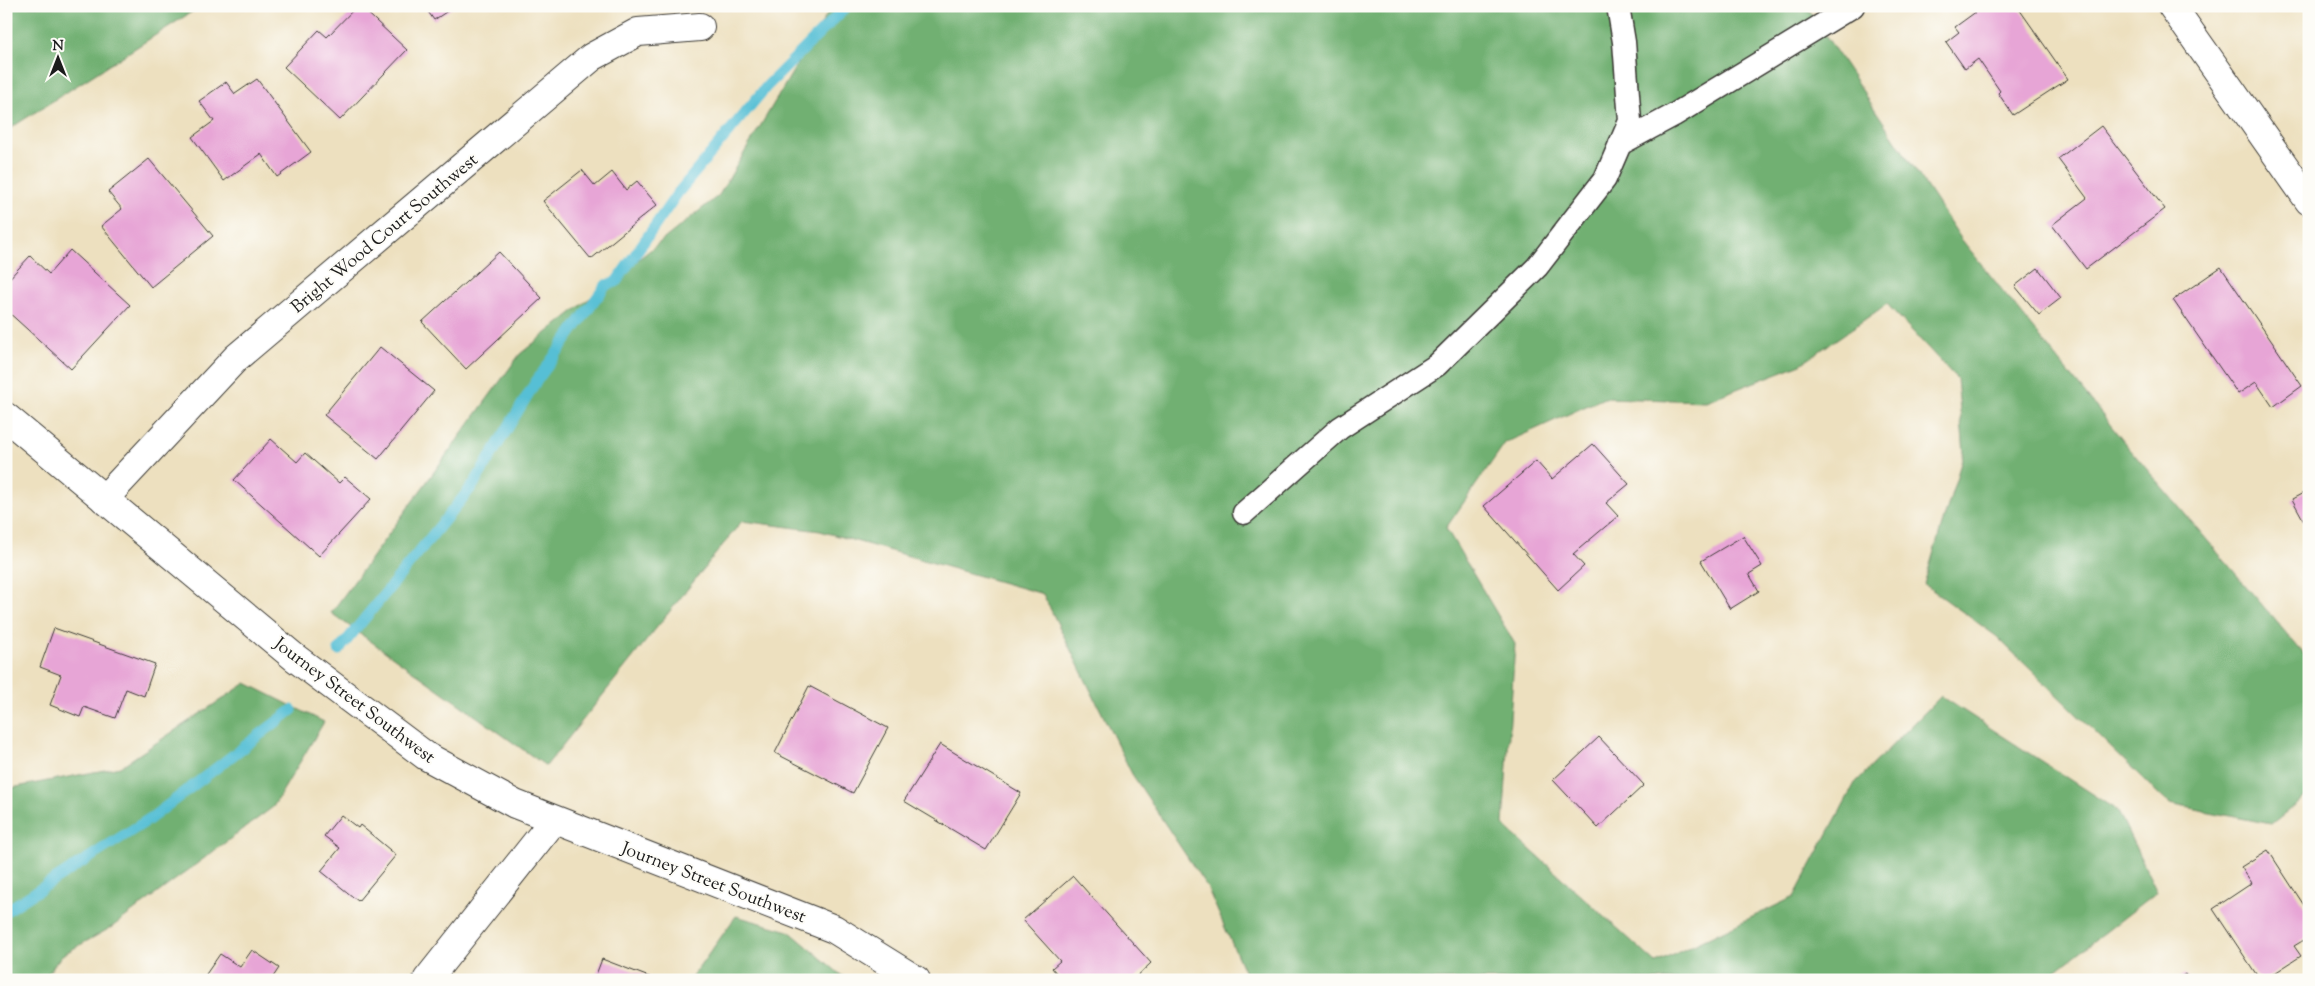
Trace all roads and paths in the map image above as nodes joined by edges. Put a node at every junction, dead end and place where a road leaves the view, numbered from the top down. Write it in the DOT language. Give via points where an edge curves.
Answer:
graph roads {
  1 [pos="1618,6"];
  2 [pos="1854,6"];
  3 [pos="2172,6"];
  4 [pos="700,27"];
  5 [pos="1620,144"];
  6 [pos="2309,201"];
  7 [pos="6,417"];
  8 [pos="104,499"];
  9 [pos="1244,513"];
  10 [pos="554,820"];
  11 [pos="427,980"];
  12 [pos="916,980"];
  1 -- 5 [label="lane" via="1630,121"];
  2 -- 5 [label="lane"];
  3 -- 6 [label="street"];
  4 -- 8 [label="street, Bright Wood Court Southwest" via="638,32 592,57 236,358"];
  5 -- 9 [label="lane" via="1606,178 1537,268 1437,365 1340,428"];
  7 -- 8 [label="street, Journey Street Southwest"];
  8 -- 10 [label="street, Journey Street Southwest" via="294,657 426,756 515,804"];
  10 -- 11 [label="street"];
  10 -- 12 [label="street, Journey Street Southwest" via="834,929"];
}
